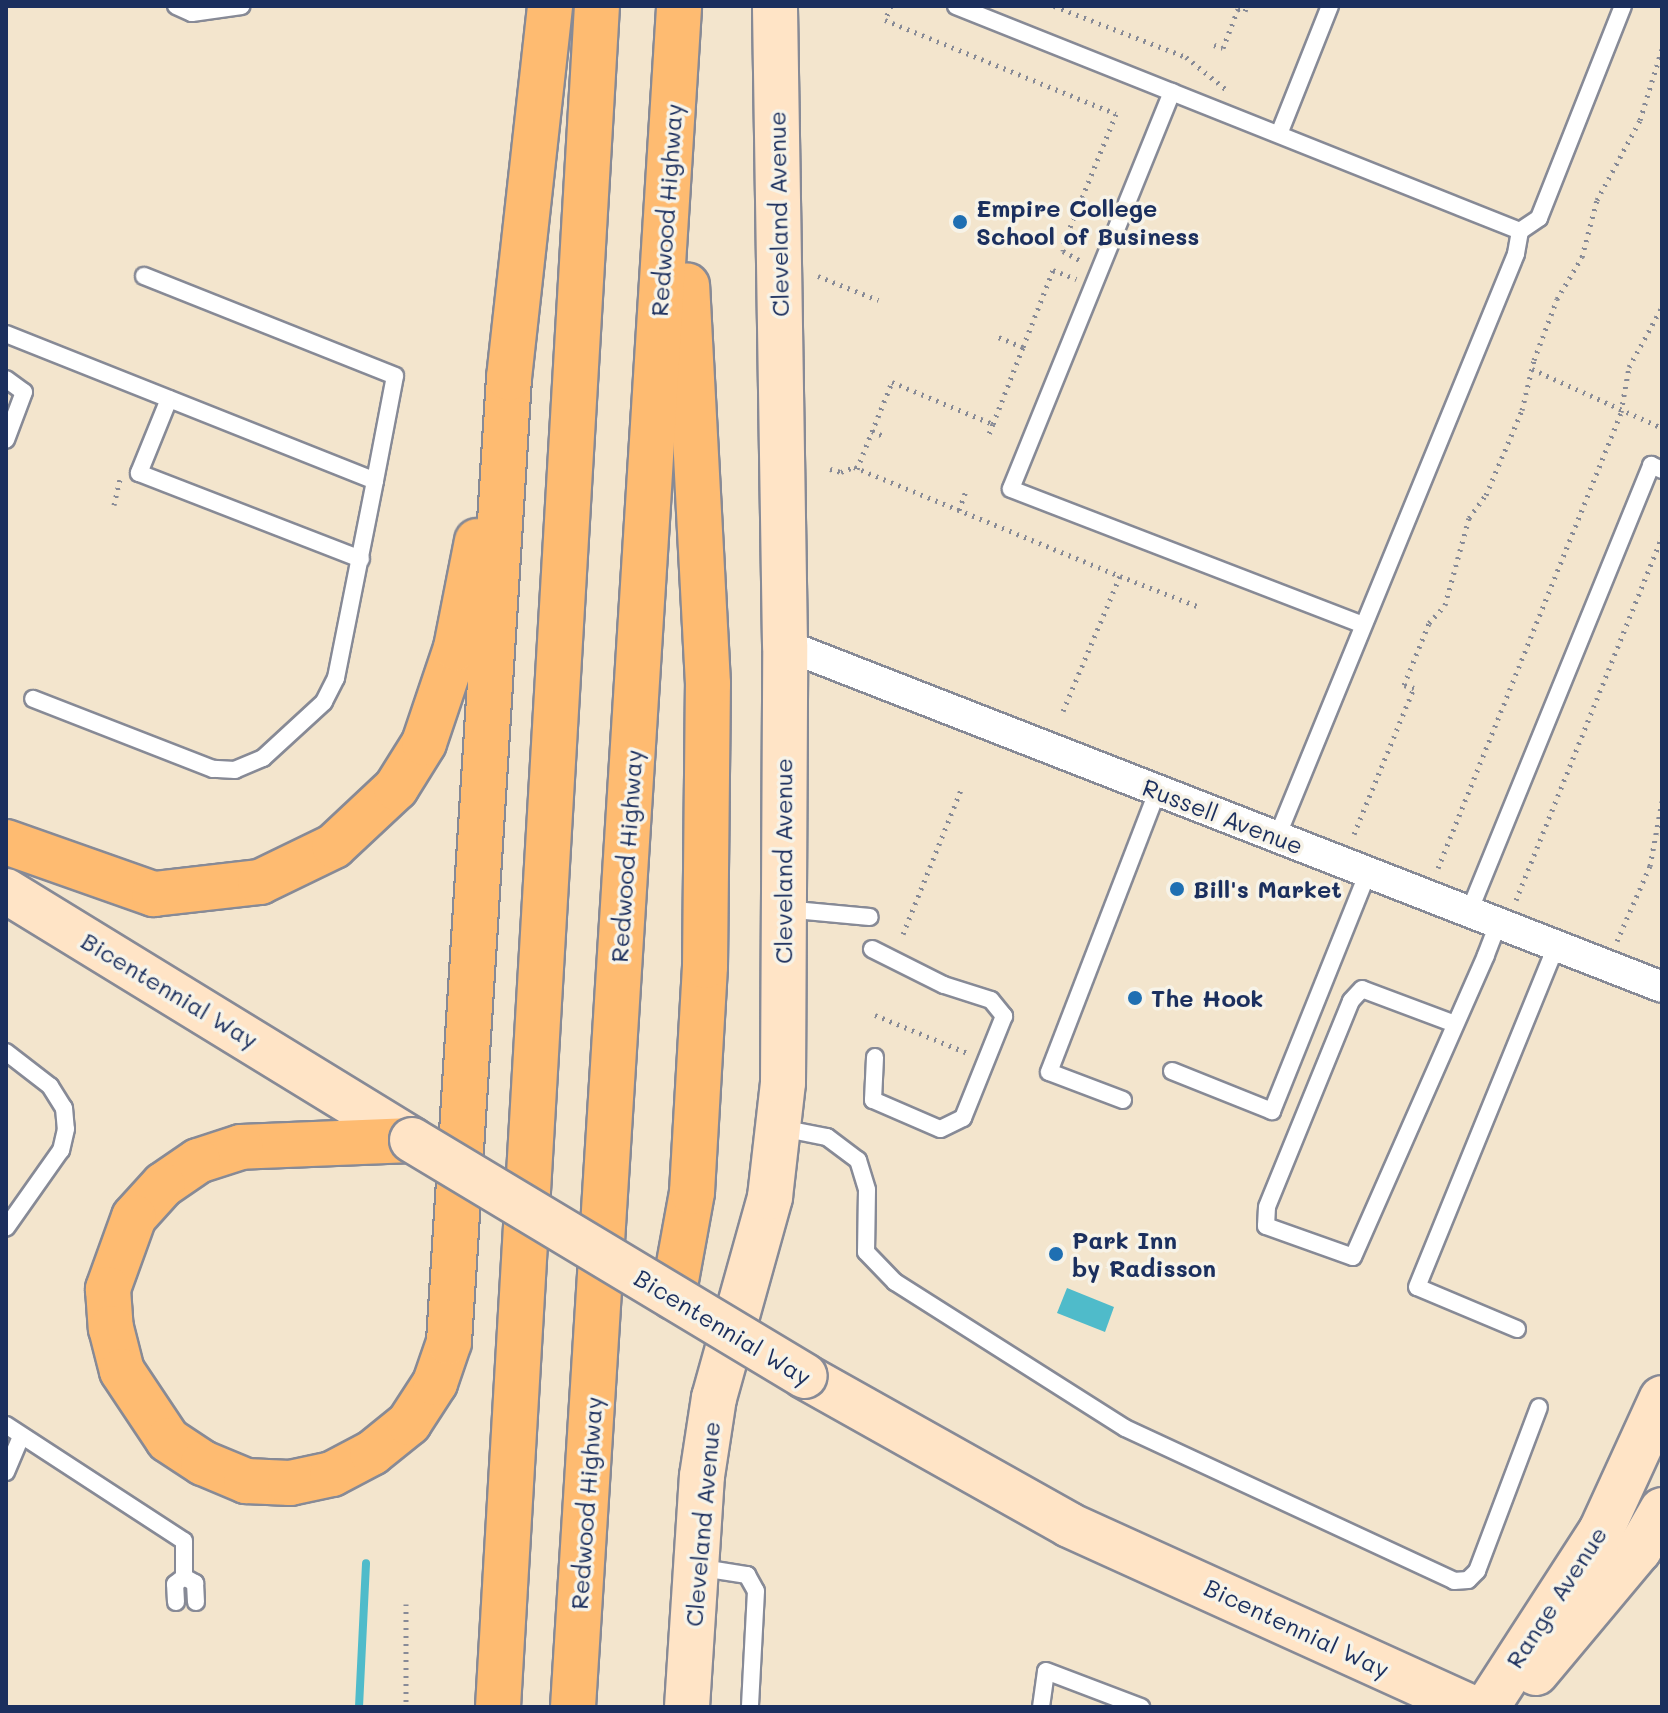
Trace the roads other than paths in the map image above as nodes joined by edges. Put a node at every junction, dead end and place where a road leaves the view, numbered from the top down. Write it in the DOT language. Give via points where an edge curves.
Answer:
graph roads {
  1 [pos="176,6"];
  2 [pos="242,6"];
  3 [pos="550,6"];
  4 [pos="597,6"];
  5 [pos="679,6"];
  6 [pos="688,6"];
  7 [pos="775,6"];
  8 [pos="956,6"];
  9 [pos="1330,6"];
  10 [pos="1623,6"];
  11 [pos="1172,92"];
  12 [pos="1279,134"];
  13 [pos="1520,231"];
  14 [pos="144,276"];
  15 [pos="6,334"];
  16 [pos="509,378"];
  17 [pos="6,379"];
  18 [pos="169,399"];
  19 [pos="6,440"];
  20 [pos="1662,470"];
  21 [pos="375,481"];
  22 [pos="361,559"];
  23 [pos="1363,625"];
  24 [pos="785,645"];
  25 [pos="33,699"];
  26 [pos="1158,790"];
  27 [pos="1277,837"];
  28 [pos="6,842"];
  29 [pos="1368,872"];
  30 [pos="6,891"];
  31 [pos="783,909"];
  32 [pos="1469,912"];
  33 [pos="1507,912"];
  34 [pos="870,917"];
  35 [pos="1556,946"];
  36 [pos="872,949"];
  37 [pos="1662,987"];
  38 [pos="1455,1024"];
  39 [pos="6,1052"];
  40 [pos="875,1057"];
  41 [pos="1172,1071"];
  42 [pos="1123,1100"];
  43 [pos="781,1128"];
  44 [pos="412,1140"];
  45 [pos="6,1228"];
  46 [pos="673,1297"];
  47 [pos="1517,1329"];
  48 [pos="1662,1398"];
  49 [pos="1539,1407"];
  50 [pos="6,1425"];
  51 [pos="21,1436"];
  52 [pos="6,1472"];
  53 [pos="1662,1510"];
  54 [pos="696,1567"];
  55 [pos="184,1577"];
  56 [pos="176,1602"];
  57 [pos="196,1602"];
  58 [pos="498,1707"];
  59 [pos="573,1707"];
  60 [pos="687,1707"];
  61 [pos="750,1707"];
  62 [pos="1041,1707"];
  63 [pos="1141,1707"];
  64 [pos="1471,1707"];
  65 [pos="1487,1707"];
  66 [pos="1519,1707"];
  1 -- 2 [label="lane" via="192,13"];
  3 -- 16 [label="highway"];
  4 -- 58 [label="highway"];
  5 -- 59 [label="highway, Redwood Highway"];
  6 -- 46 [label="highway" via="688,340 708,684 705,966 692,1192"];
  7 -- 24 [label="main road, Cleveland Avenue"];
  8 -- 11 [label="lane"];
  9 -- 12 [label="lane"];
  10 -- 13 [label="lane" via="1539,218"];
  11 -- 12 [label="lane"];
  11 -- 23 [label="lane" via="1011,489"];
  12 -- 13 [label="lane"];
  13 -- 23 [label="lane" via="1516,254"];
  14 -- 21 [label="lane" via="395,376"];
  15 -- 18 [label="lane"];
  16 -- 28 [label="highway" via="443,697 424,743 367,821 297,869 212,891 154,894"];
  16 -- 44 [label="highway" via="449,1342 435,1383 409,1423 372,1453 332,1474 290,1483 246,1481 203,1463 168,1440 122,1371 111,1328 108,1289 134,1217 163,1185 198,1161 241,1147"];
  17 -- 19 [label="lane" via="24,392"];
  18 -- 21 [label="lane"];
  18 -- 22 [label="lane" via="139,473"];
  20 -- 32 [label="lane" via="1651,465"];
  21 -- 22 [label="lane"];
  22 -- 25 [label="lane" via="344,656 324,702 297,731 235,770 213,769"];
  23 -- 27 [label="lane"];
  24 -- 26 [label="street, Russell Avenue"];
  24 -- 31 [label="main road, Cleveland Avenue"];
  26 -- 27 [label="street, Russell Avenue"];
  26 -- 42 [label="lane" via="1049,1072"];
  27 -- 29 [label="street, Russell Avenue"];
  29 -- 32 [label="street, Russell Avenue"];
  29 -- 41 [label="lane" via="1272,1111"];
  30 -- 44 [label="main road, Bicentennial Way"];
  31 -- 34 [label="lane"];
  31 -- 43 [label="main road, Cleveland Avenue"];
  32 -- 33 [label="street, Russell Avenue"];
  33 -- 35 [label="street, Russell Avenue"];
  33 -- 38 [label="lane"];
  35 -- 37 [label="street, Russell Avenue"];
  35 -- 47 [label="lane" via="1417,1287"];
  36 -- 40 [label="lane" via="991,1000 1004,1016 963,1118 940,1129 873,1100"];
  38 -- 38 [label="lane" via="1353,1257 1266,1226 1273,1192 1351,1001 1362,989"];
  39 -- 45 [label="lane" via="50,1086 64,1108 66,1129 61,1150"];
  43 -- 49 [label="lane" via="827,1137 858,1160 867,1190 866,1252 895,1282 1125,1428 1454,1581 1468,1580 1477,1571"];
  43 -- 54 [label="main road, Cleveland Avenue" via="770,1197 714,1398"];
  44 -- 46 [label="main road, Bicentennial Way, bridge"];
  46 -- 64 [label="main road, Bicentennial Way, bridge" via="1069,1525"];
  48 -- 65 [label="main road, Range Avenue" via="1601,1531"];
  50 -- 51 [label="lane"];
  51 -- 52 [label="lane"];
  51 -- 55 [label="lane" via="184,1541"];
  53 -- 66 [label="main road, Range Avenue" via="1639,1550 1533,1677"];
  54 -- 60 [label="main road, Cleveland Avenue"];
  54 -- 61 [label="lane" via="747,1575 756,1591"];
  55 -- 56 [label="lane" via="175,1584"];
  55 -- 57 [label="lane" via="195,1583"];
  62 -- 63 [label="lane" via="1046,1671"];
}
